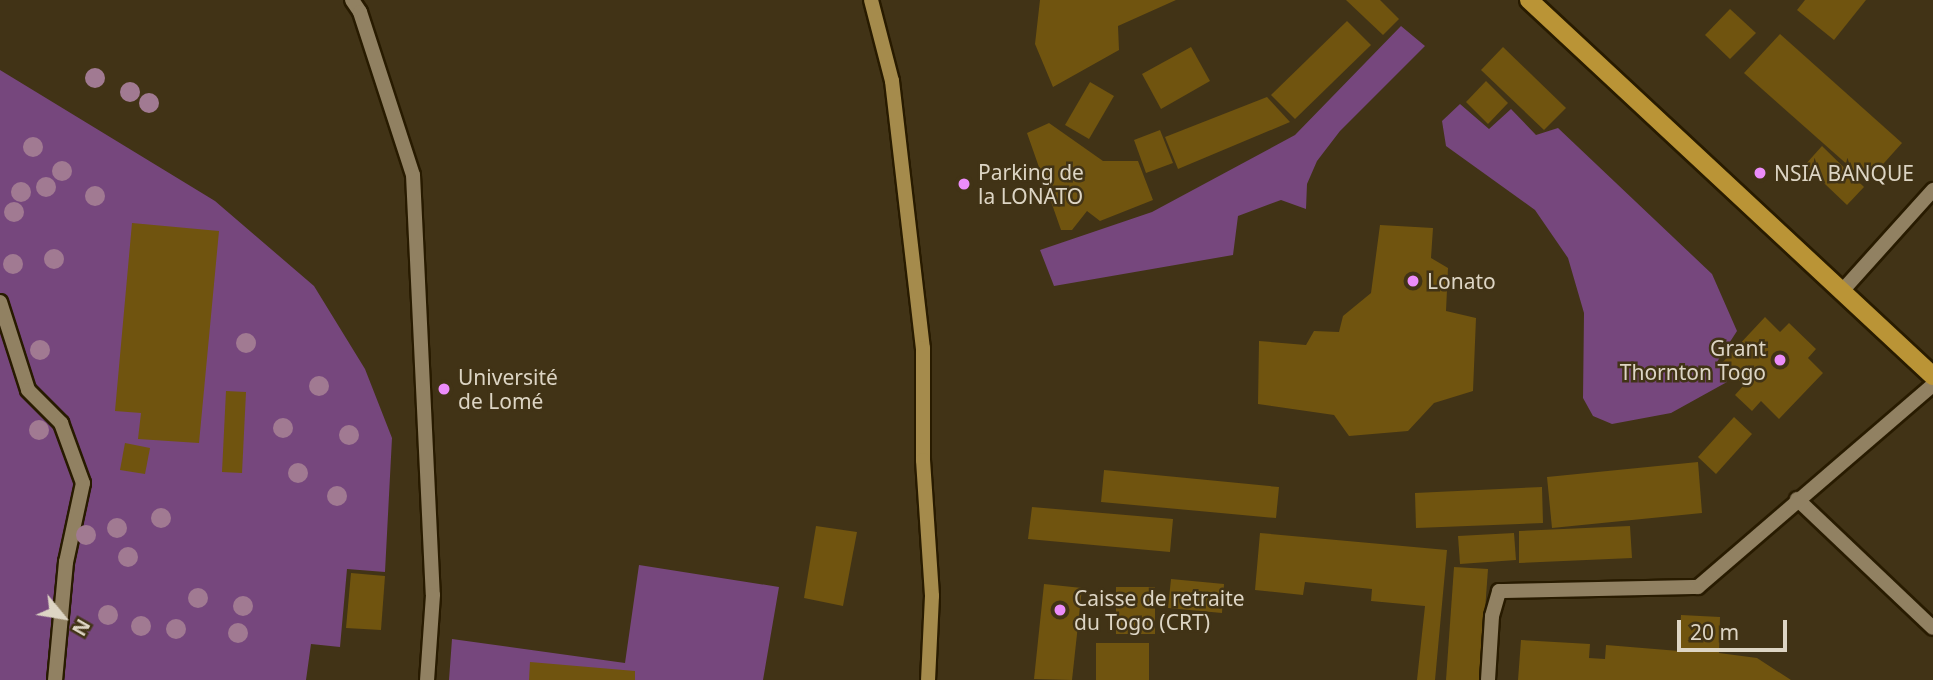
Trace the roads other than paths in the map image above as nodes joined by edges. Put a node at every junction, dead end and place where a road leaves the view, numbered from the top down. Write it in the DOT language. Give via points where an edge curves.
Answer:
graph roads {
  1 [pos="352,0"];
  2 [pos="871,0"];
  3 [pos="1529,0"];
  4 [pos="1933,190"];
  5 [pos="1843,290"];
  6 [pos="0,302"];
  7 [pos="1933,376"];
  8 [pos="1933,385"];
  9 [pos="1797,499"];
  10 [pos="1933,628"];
  11 [pos="55,680"];
  12 [pos="428,680"];
  13 [pos="928,680"];
  14 [pos="1488,680"];
  1 -- 12 [label="street" via="360,12 413,175 433,595"];
  2 -- 13 [label="street" via="891,81 923,348 923,460 932,596"];
  3 -- 5 [label="main road"];
  4 -- 5 [label="street"];
  5 -- 7 [label="main road"];
  6 -- 11 [label="street" via="28,390 61,423 83,483 66,562"];
  8 -- 9 [label="street"];
  9 -- 10 [label="street"];
  9 -- 14 [label="street" via="1698,587 1499,591 1492,616"];
}
